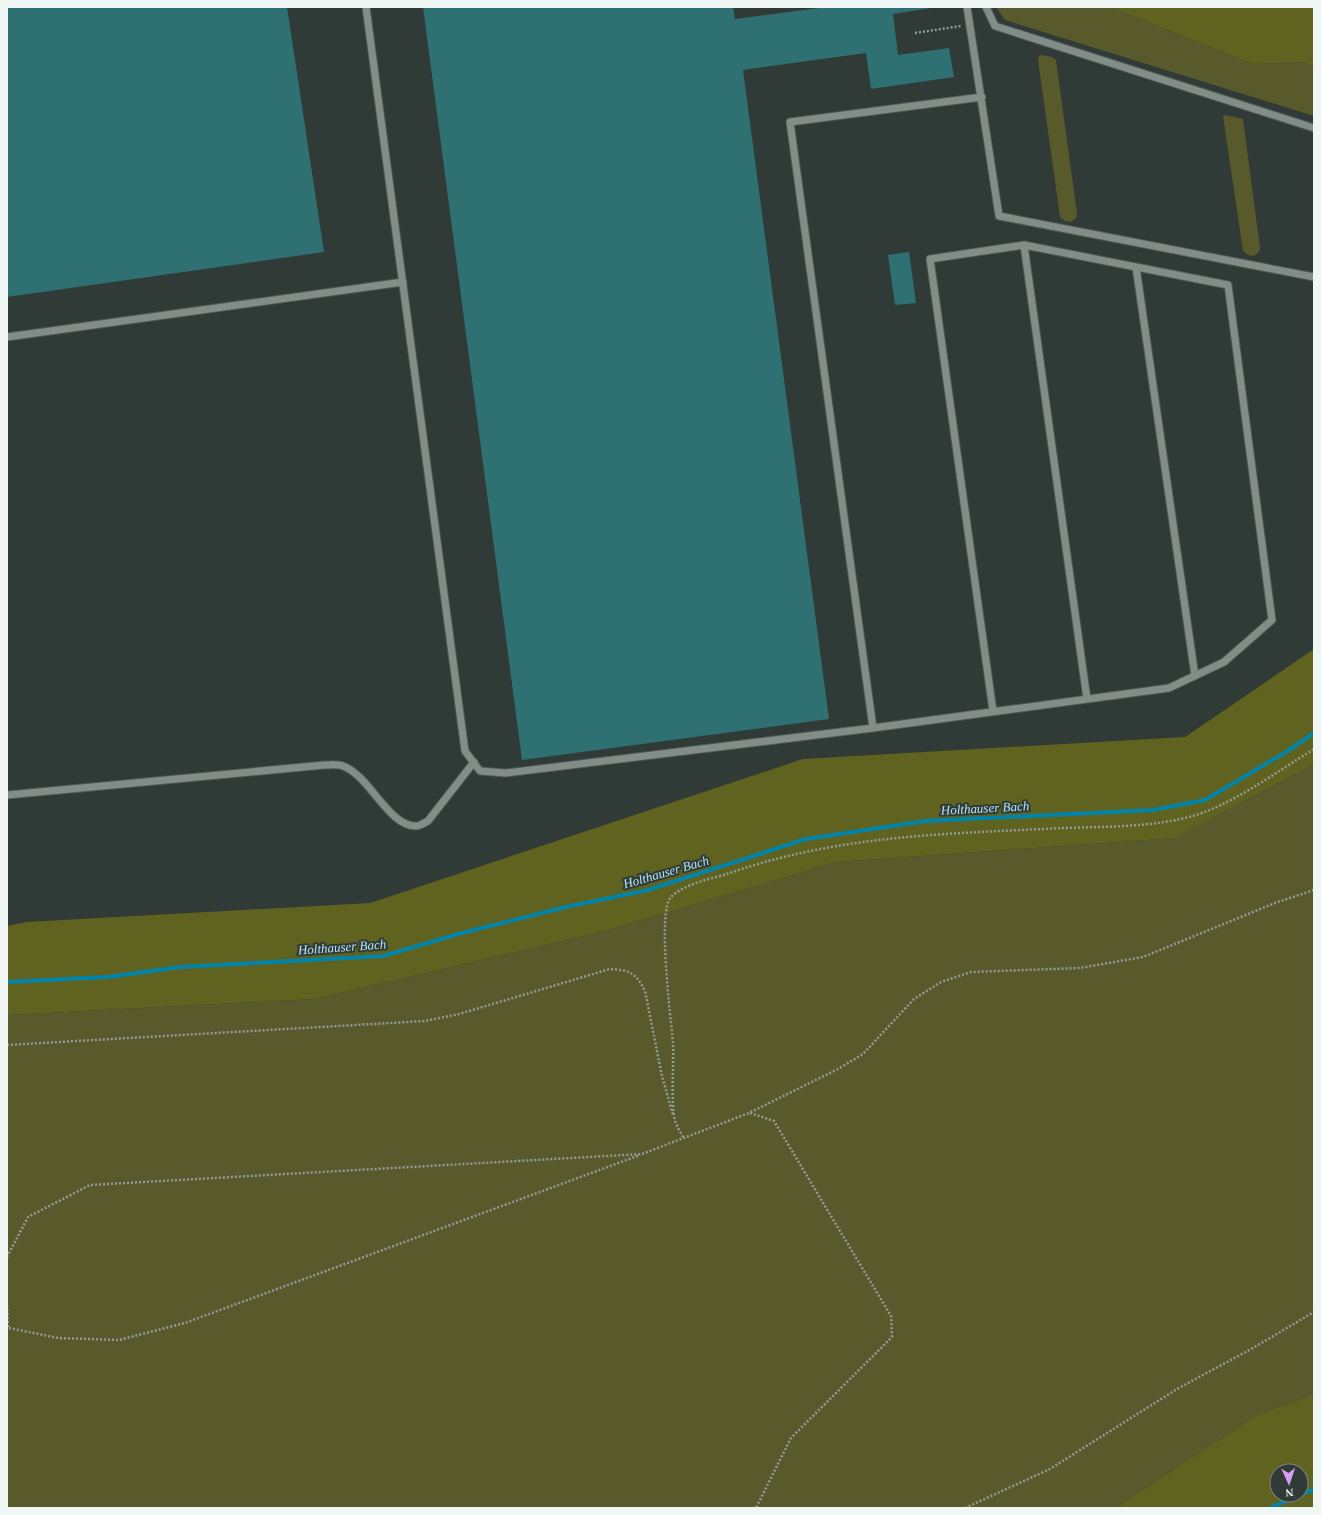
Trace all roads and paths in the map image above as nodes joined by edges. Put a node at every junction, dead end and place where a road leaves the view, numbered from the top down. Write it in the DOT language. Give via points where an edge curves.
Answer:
graph roads {
  1 [pos="366,7"];
  2 [pos="967,7"];
  3 [pos="986,7"];
  4 [pos="970,25"];
  5 [pos="915,33"];
  6 [pos="982,97"];
  7 [pos="1314,128"];
  8 [pos="1024,245"];
  9 [pos="1136,267"];
  10 [pos="1314,276"];
  11 [pos="403,282"];
  12 [pos="7,337"];
  13 [pos="1195,676"];
  14 [pos="1087,699"];
  15 [pos="993,712"];
  16 [pos="873,728"];
  17 [pos="1314,749"];
  18 [pos="474,762"];
  19 [pos="7,795"];
  20 [pos="1314,890"];
  21 [pos="7,1045"];
  22 [pos="749,1113"];
  23 [pos="674,1119"];
  24 [pos="683,1138"];
  25 [pos="642,1154"];
  26 [pos="7,1256"];
  27 [pos="7,1306"];
  28 [pos="1314,1312"];
  29 [pos="8,1328"];
  30 [pos="756,1508"];
  31 [pos="965,1508"];
  1 -- 11 [label="lane"];
  2 -- 4 [label="lane"];
  3 -- 7 [label="lane" via="995,26"];
  4 -- 5 [label="path"];
  4 -- 6 [label="lane"];
  6 -- 10 [label="lane" via="999,216"];
  6 -- 16 [label="lane" via="790,122"];
  8 -- 9 [label="lane"];
  8 -- 14 [label="lane"];
  8 -- 15 [label="lane" via="930,259"];
  9 -- 13 [label="lane"];
  9 -- 13 [label="lane" via="1228,285 1272,620 1224,662"];
  11 -- 12 [label="lane"];
  11 -- 18 [label="lane" via="465,751"];
  13 -- 14 [label="lane" via="1169,688"];
  14 -- 15 [label="lane"];
  15 -- 16 [label="lane"];
  16 -- 18 [label="lane" via="506,773 480,771"];
  17 -- 23 [label="path" via="1227,801 1189,817 1144,824 942,833 851,843 799,852 687,888 670,898 666,908"];
  18 -- 19 [label="lane" via="428,821 418,826 398,819 358,776 343,766 324,765"];
  20 -- 22 [label="path" via="1275,903 1143,957 1080,968 971,972 941,982 914,999 863,1054"];
  21 -- 23 [label="path" via="425,1021 459,1014 610,969 626,970 639,979 645,991 662,1076"];
  22 -- 24 [label="path"];
  22 -- 30 [label="path" via="774,1121 891,1316 892,1337 791,1438"];
  23 -- 24 [label="path"];
  24 -- 25 [label="path"];
  25 -- 26 [label="path" via="90,1185 28,1217"];
  25 -- 29 [label="path" via="185,1323 119,1340 58,1338"];
  27 -- 29 [label="path"];
  28 -- 31 [label="path" via="1176,1389 1050,1469"];
}
